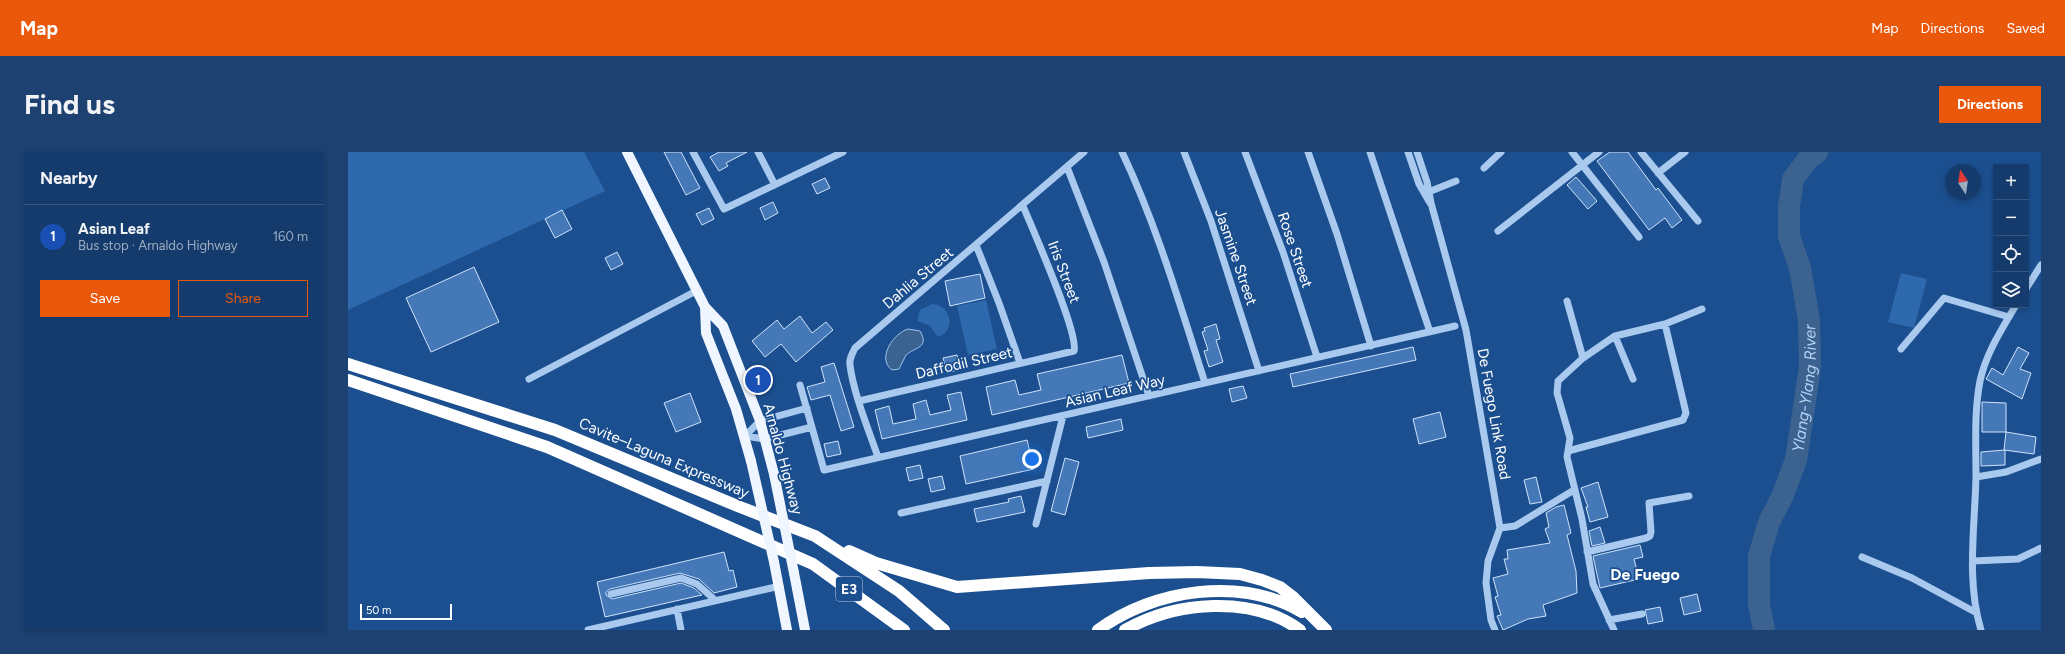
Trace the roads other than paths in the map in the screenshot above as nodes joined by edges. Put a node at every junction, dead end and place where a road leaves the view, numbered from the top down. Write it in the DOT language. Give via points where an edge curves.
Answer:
graph roads {
  1 [pos="627,152"];
  2 [pos="693,152"];
  3 [pos="758,152"];
  4 [pos="824,152"];
  5 [pos="843,152"];
  6 [pos="1084,152"];
  7 [pos="1122,152"];
  8 [pos="1184,152"];
  9 [pos="1245,152"];
  10 [pos="1308,152"];
  11 [pos="1370,152"];
  12 [pos="1408,152"];
  13 [pos="1417,152"];
  14 [pos="1489,152"];
  15 [pos="1501,152"];
  16 [pos="1572,152"];
  17 [pos="1599,152"];
  18 [pos="1641,152"];
  19 [pos="1685,152"];
  20 [pos="828,159"];
  21 [pos="1492,159"];
  22 [pos="1582,165"];
  23 [pos="1067,167"];
  24 [pos="1484,168"];
  25 [pos="1658,173"];
  26 [pos="1456,181"];
  27 [pos="775,185"];
  28 [pos="1427,193"];
  29 [pos="1023,206"];
  30 [pos="1698,221"];
  31 [pos="1498,231"];
  32 [pos="1639,236"];
  33 [pos="976,245"];
  34 [pos="2041,264"];
  35 [pos="2029,284"];
  36 [pos="698,290"];
  37 [pos="1567,301"];
  38 [pos="705,307"];
  39 [pos="2014,308"];
  40 [pos="1702,309"];
  41 [pos="2009,317"];
  42 [pos="1665,324"];
  43 [pos="1455,326"];
  44 [pos="1430,332"];
  45 [pos="1615,336"];
  46 [pos="1371,346"];
  47 [pos="1075,349"];
  48 [pos="1901,349"];
  49 [pos="1316,357"];
  50 [pos="1583,358"];
  51 [pos="1020,363"];
  52 [pos="348,364"];
  53 [pos="1259,371"];
  54 [pos="529,379"];
  55 [pos="1633,379"];
  56 [pos="348,380"];
  57 [pos="1205,383"];
  58 [pos="800,385"];
  59 [pos="1148,396"];
  60 [pos="859,401"];
  61 [pos="807,408"];
  62 [pos="1063,416"];
  63 [pos="760,421"];
  64 [pos="812,427"];
  65 [pos="745,436"];
  66 [pos="765,439"];
  67 [pos="1568,452"];
  68 [pos="878,457"];
  69 [pos="2041,459"];
  70 [pos="1976,477"];
  71 [pos="1047,481"];
  72 [pos="1574,490"];
  73 [pos="1689,496"];
  74 [pos="901,514"];
  75 [pos="1036,524"];
  76 [pos="1500,528"];
  77 [pos="815,536"];
  78 [pos="2041,548"];
  79 [pos="1587,552"];
  80 [pos="1862,557"];
  81 [pos="1973,561"];
  82 [pos="780,586"];
  83 [pos="611,594"];
  84 [pos="715,600"];
  85 [pos="677,610"];
  86 [pos="1975,612"];
  87 [pos="1642,614"];
  88 [pos="1610,620"];
  89 [pos="1324,628"];
  90 [pos="588,630"];
  91 [pos="681,630"];
  92 [pos="787,630"];
  93 [pos="805,630"];
  94 [pos="904,630"];
  95 [pos="944,630"];
  96 [pos="1098,630"];
  97 [pos="1125,630"];
  98 [pos="1300,630"];
  99 [pos="1495,630"];
  100 [pos="1614,630"];
  101 [pos="1981,630"];
  1 -- 36 [label="main road, Arnaldo Highway"];
  2 -- 27 [label="street" via="724,209"];
  3 -- 27 [label="street"];
  4 -- 20 [label="street"];
  5 -- 20 [label="street"];
  6 -- 23 [label="street, Dahlia Street"];
  7 -- 57 [label="street" via="1159,242"];
  8 -- 53 [label="street, Jasmine Street" via="1221,250"];
  9 -- 49 [label="street, Rose Street" via="1283,252"];
  10 -- 46 [label="street" via="1337,234"];
  11 -- 44 [label="street"];
  12 -- 28 [label="street, De Fuego Link Road"];
  13 -- 28 [label="street, De Fuego Link Road"];
  14 -- 21 [label="street"];
  15 -- 21 [label="street"];
  16 -- 22 [label="street"];
  17 -- 22 [label="street"];
  18 -- 25 [label="street"];
  19 -- 25 [label="street"];
  20 -- 27 [label="street"];
  21 -- 24 [label="street"];
  22 -- 31 [label="street"];
  22 -- 32 [label="street"];
  23 -- 29 [label="street, Dahlia Street"];
  23 -- 59 [label="street" via="1110,276"];
  25 -- 30 [label="street"];
  26 -- 28 [label="street"];
  28 -- 76 [label="street, De Fuego Link Road" via="1466,330"];
  29 -- 33 [label="street, Dahlia Street"];
  29 -- 47 [label="street, Iris Street" via="1059,293"];
  33 -- 51 [label="street" via="1000,303"];
  33 -- 60 [label="street, Dahlia Street" via="855,348 850,356 850,365"];
  34 -- 35 [label="street"];
  36 -- 38 [label="main road, Arnaldo Highway"];
  36 -- 54 [label="street"];
  37 -- 50 [label="street"];
  38 -- 63 [label="main road, Arnaldo Highway" via="723,326"];
  38 -- 65 [label="main road, Arnaldo Highway" via="706,333"];
  39 -- 41 [label="street"];
  40 -- 42 [label="street"];
  41 -- 48 [label="street" via="1944,298"];
  41 -- 70 [label="street" via="1992,346 1980,382"];
  42 -- 45 [label="street"];
  42 -- 67 [label="street" via="1686,413 1683,420"];
  43 -- 44 [label="street, Asian Leaf Way"];
  44 -- 46 [label="street, Asian Leaf Way"];
  45 -- 50 [label="street"];
  45 -- 55 [label="street"];
  46 -- 49 [label="street, Asian Leaf Way"];
  47 -- 51 [label="street, Daffodil Street" via="1072,352"];
  49 -- 53 [label="street, Asian Leaf Way"];
  50 -- 67 [label="street" via="1558,381 1557,392 1570,438"];
  51 -- 60 [label="street, Daffodil Street"];
  52 -- 77 [label="highway, Cavite–Laguna Expressway" via="555,430"];
  53 -- 57 [label="street, Asian Leaf Way"];
  56 -- 94 [label="highway, E3" via="547,448 813,564"];
  57 -- 59 [label="street, Asian Leaf Way"];
  58 -- 61 [label="street, Asian Leaf Way"];
  59 -- 62 [label="street, Asian Leaf Way"];
  60 -- 68 [label="street, Dahlia Street"];
  61 -- 63 [label="street"];
  61 -- 64 [label="street, Asian Leaf Way"];
  62 -- 68 [label="street, Asian Leaf Way"];
  62 -- 71 [label="street"];
  63 -- 65 [label="street"];
  63 -- 66 [label="main road, Arnaldo Highway"];
  64 -- 66 [label="street"];
  64 -- 68 [label="street, Asian Leaf Way" via="824,470"];
  65 -- 66 [label="street"];
  65 -- 82 [label="main road, Arnaldo Highway, bridge"];
  66 -- 93 [label="main road, Arnaldo Highway, bridge"];
  67 -- 72 [label="street"];
  69 -- 70 [label="street" via="2006,472"];
  70 -- 81 [label="street"];
  71 -- 74 [label="street"];
  71 -- 75 [label="street"];
  72 -- 76 [label="street" via="1515,526"];
  72 -- 79 [label="street"];
  73 -- 79 [label="street" via="1653,500 1649,503 1650,536"];
  76 -- 99 [label="street, De Fuego Link Road" via="1488,561 1486,584 1491,620"];
  77 -- 89 [label="highway" via="876,563 957,587 1149,573 1240,574 1280,587"];
  77 -- 95 [label="highway, Cavite–Laguna Expressway" via="899,591"];
  78 -- 81 [label="street" via="2018,559"];
  79 -- 88 [label="street" via="1593,584"];
  80 -- 86 [label="street" via="1912,578"];
  81 -- 86 [label="street"];
  82 -- 84 [label="street"];
  82 -- 92 [label="main road, Arnaldo Highway"];
  83 -- 84 [label="street" via="682,578 697,584"];
  84 -- 85 [label="street"];
  85 -- 90 [label="street"];
  85 -- 91 [label="street"];
  86 -- 101 [label="street"];
  87 -- 88 [label="street"];
  88 -- 100 [label="street"];
  89 -- 96 [label="highway" via="1279,600 1223,591 1163,600 1127,612"];
  97 -- 98 [label="highway" via="1172,612 1231,607 1269,613"];
}
